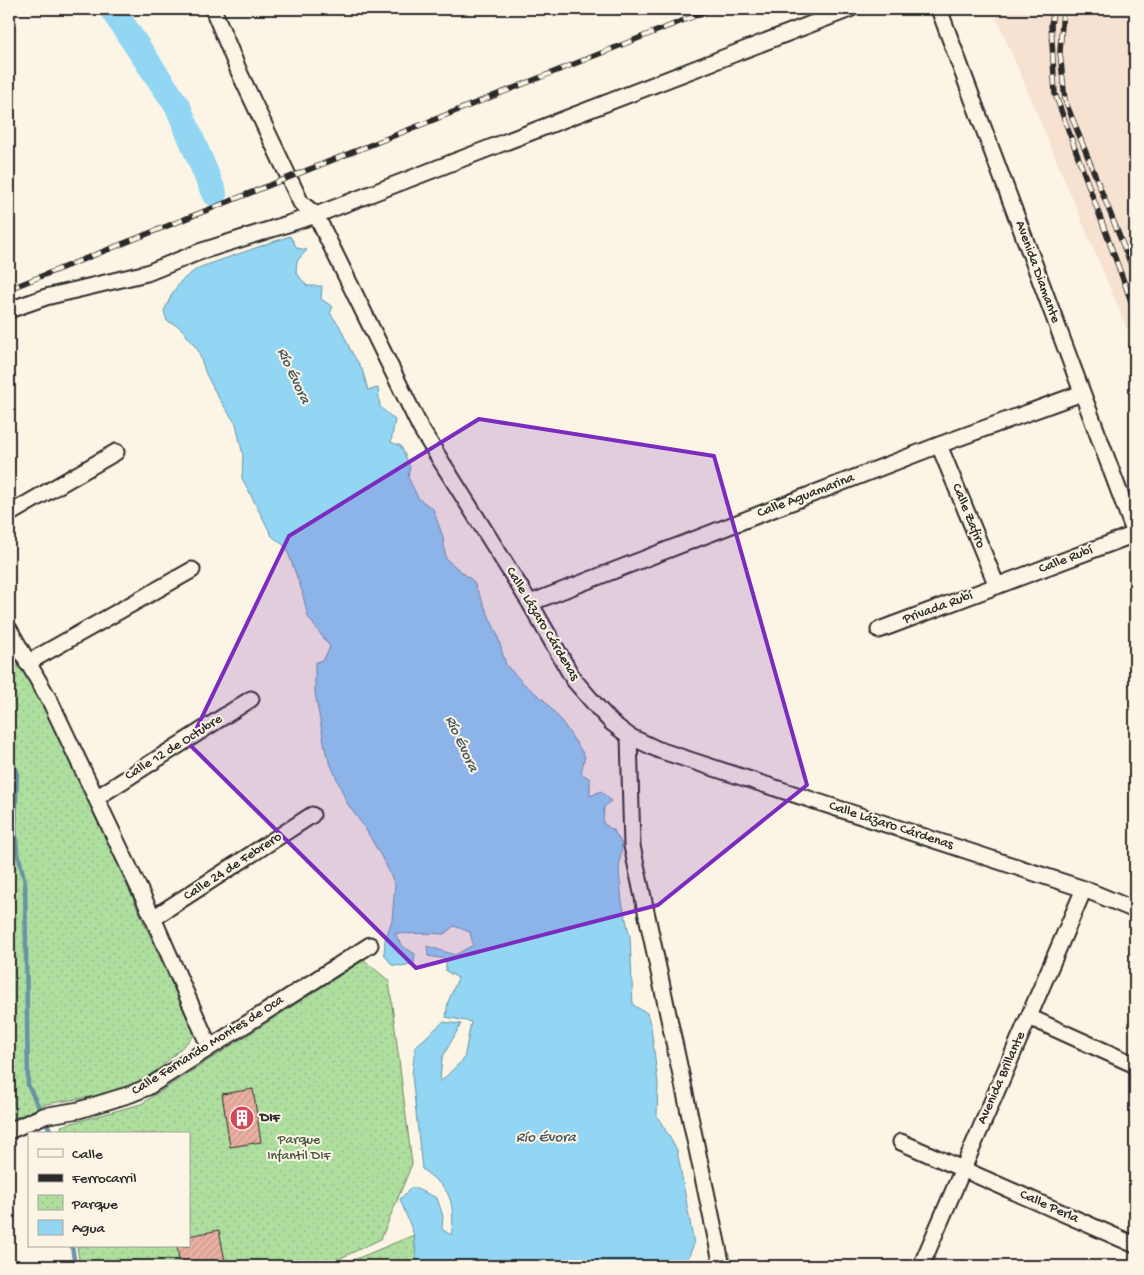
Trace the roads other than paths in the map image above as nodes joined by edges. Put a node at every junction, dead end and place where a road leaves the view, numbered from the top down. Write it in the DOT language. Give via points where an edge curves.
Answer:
graph roads {
  1 [pos="213,9"];
  2 [pos="850,9"];
  3 [pos="939,9"];
  4 [pos="316,215"];
  5 [pos="9,310"];
  6 [pos="1082,393"];
  7 [pos="939,445"];
  8 [pos="116,452"];
  9 [pos="9,514"];
  10 [pos="1135,534"];
  11 [pos="192,570"];
  12 [pos="997,586"];
  13 [pos="530,603"];
  14 [pos="9,629"];
  15 [pos="878,630"];
  16 [pos="27,663"];
  17 [pos="252,699"];
  18 [pos="629,736"];
  19 [pos="96,798"];
  20 [pos="312,815"];
  21 [pos="1084,889"];
  22 [pos="1135,910"];
  23 [pos="154,918"];
  24 [pos="370,945"];
  25 [pos="1029,1017"];
  26 [pos="209,1046"];
  27 [pos="1135,1065"];
  28 [pos="9,1131"];
  29 [pos="902,1142"];
  30 [pos="962,1169"];
  31 [pos="1135,1245"];
  32 [pos="722,1266"];
  33 [pos="921,1266"];
  1 -- 4 [label="street, Calle Lázaro Cárdenas" via="301,203"];
  2 -- 4 [label="street"];
  3 -- 6 [label="street, Avenida Diamante"];
  4 -- 5 [label="street" via="199,252 147,273 46,297"];
  4 -- 13 [label="street, Calle Lázaro Cárdenas" via="421,429"];
  6 -- 7 [label="street, Calle Aguamarina"];
  6 -- 10 [label="street, Avenida Diamante"];
  7 -- 12 [label="street, Calle Zafiro"];
  7 -- 13 [label="street, Calle Aguamarina"];
  8 -- 9 [label="street"];
  10 -- 12 [label="street, Calle Rubí"];
  11 -- 16 [label="street"];
  12 -- 15 [label="street, Privada Rubí"];
  13 -- 18 [label="street, Calle Lázaro Cárdenas" via="574,680"];
  14 -- 16 [label="street"];
  16 -- 19 [label="street" via="51,703"];
  17 -- 19 [label="street, Calle 12 de Octubre"];
  18 -- 21 [label="street, Calle Lázaro Cárdenas" via="659,750"];
  18 -- 32 [label="street" via="632,846"];
  19 -- 23 [label="street"];
  20 -- 23 [label="street, Calle 24 de Febrero"];
  21 -- 22 [label="street, Calle Lázaro Cárdenas"];
  21 -- 25 [label="street, Avenida Brillante"];
  23 -- 26 [label="street"];
  24 -- 26 [label="street, Calle Fernando Montes de Oca"];
  25 -- 27 [label="street"];
  25 -- 30 [label="street, Avenida Brillante"];
  26 -- 28 [label="street, Calle Fernando Montes de Oca" via="148,1087 79,1110 43,1116"];
  29 -- 30 [label="street, Calle Perla"];
  30 -- 31 [label="street, Calle Perla"];
  30 -- 33 [label="street, Avenida Brillante"];
}
